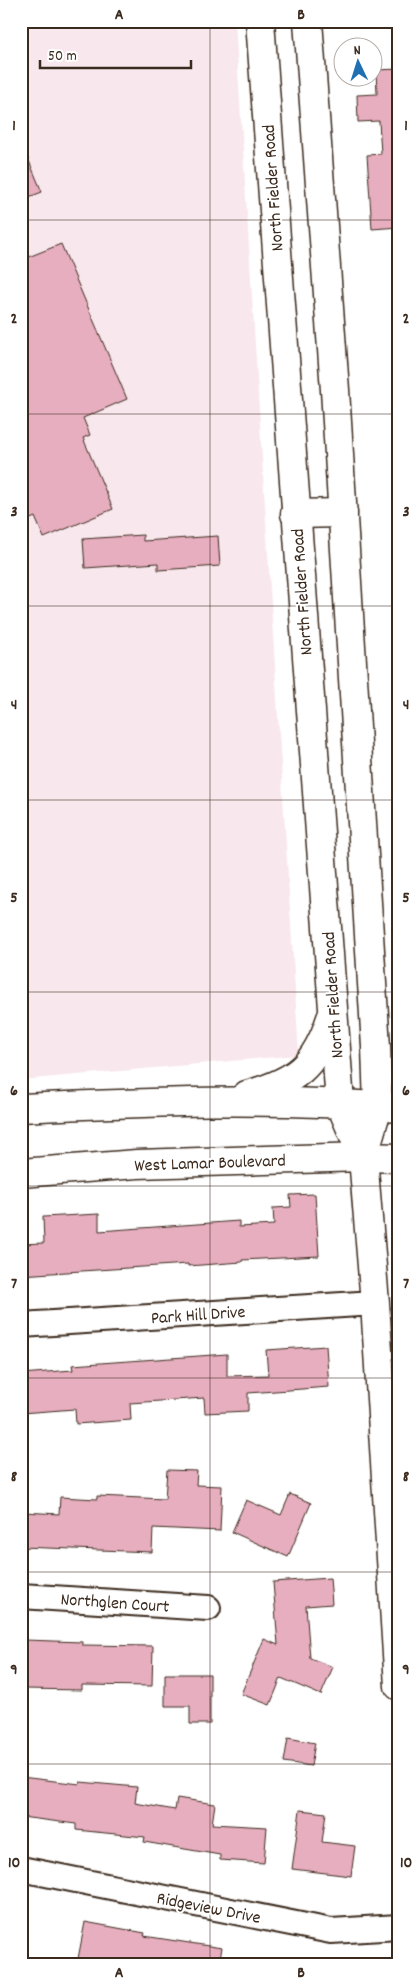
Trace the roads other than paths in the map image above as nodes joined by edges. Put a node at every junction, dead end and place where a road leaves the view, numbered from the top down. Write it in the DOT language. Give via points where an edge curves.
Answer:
graph roads {
  1 [pos="260,21"];
  2 [pos="308,21"];
  3 [pos="343,513"];
  4 [pos="295,514"];
  5 [pos="333,1014"];
  6 [pos="229,1101"];
  7 [pos="340,1103"];
  8 [pos="388,1107"];
  9 [pos="21,1108"];
  10 [pos="363,1157"];
  11 [pos="399,1158"];
  12 [pos="21,1173"];
  13 [pos="375,1303"];
  14 [pos="21,1325"];
  15 [pos="21,1596"];
  16 [pos="208,1608"];
  17 [pos="399,1686"];
  18 [pos="21,1869"];
  19 [pos="399,1927"];
  1 -- 4 [label="main road, North Fielder Road"];
  2 -- 3 [label="main road, North Fielder Road"];
  3 -- 4 [label="main road"];
  3 -- 8 [label="main road, North Fielder Road"];
  4 -- 5 [label="main road, North Fielder Road"];
  5 -- 6 [label="main road" via="324,1040 312,1060 293,1078"];
  5 -- 7 [label="main road, North Fielder Road"];
  6 -- 7 [label="main road"];
  6 -- 9 [label="main road"];
  7 -- 8 [label="main road"];
  7 -- 10 [label="main road, North Fielder Road"];
  8 -- 10 [label="main road, North Fielder Road"];
  10 -- 11 [label="main road, West Lamar Boulevard"];
  10 -- 12 [label="main road, West Lamar Boulevard" via="137,1164"];
  10 -- 13 [label="main road, North Fielder Road"];
  13 -- 14 [label="street, Park Hill Drive"];
  13 -- 17 [label="main road, North Fielder Road"];
  15 -- 16 [label="street, Northglen Court"];
  18 -- 19 [label="street, Ridgeview Drive" via="331,1931"];
}
